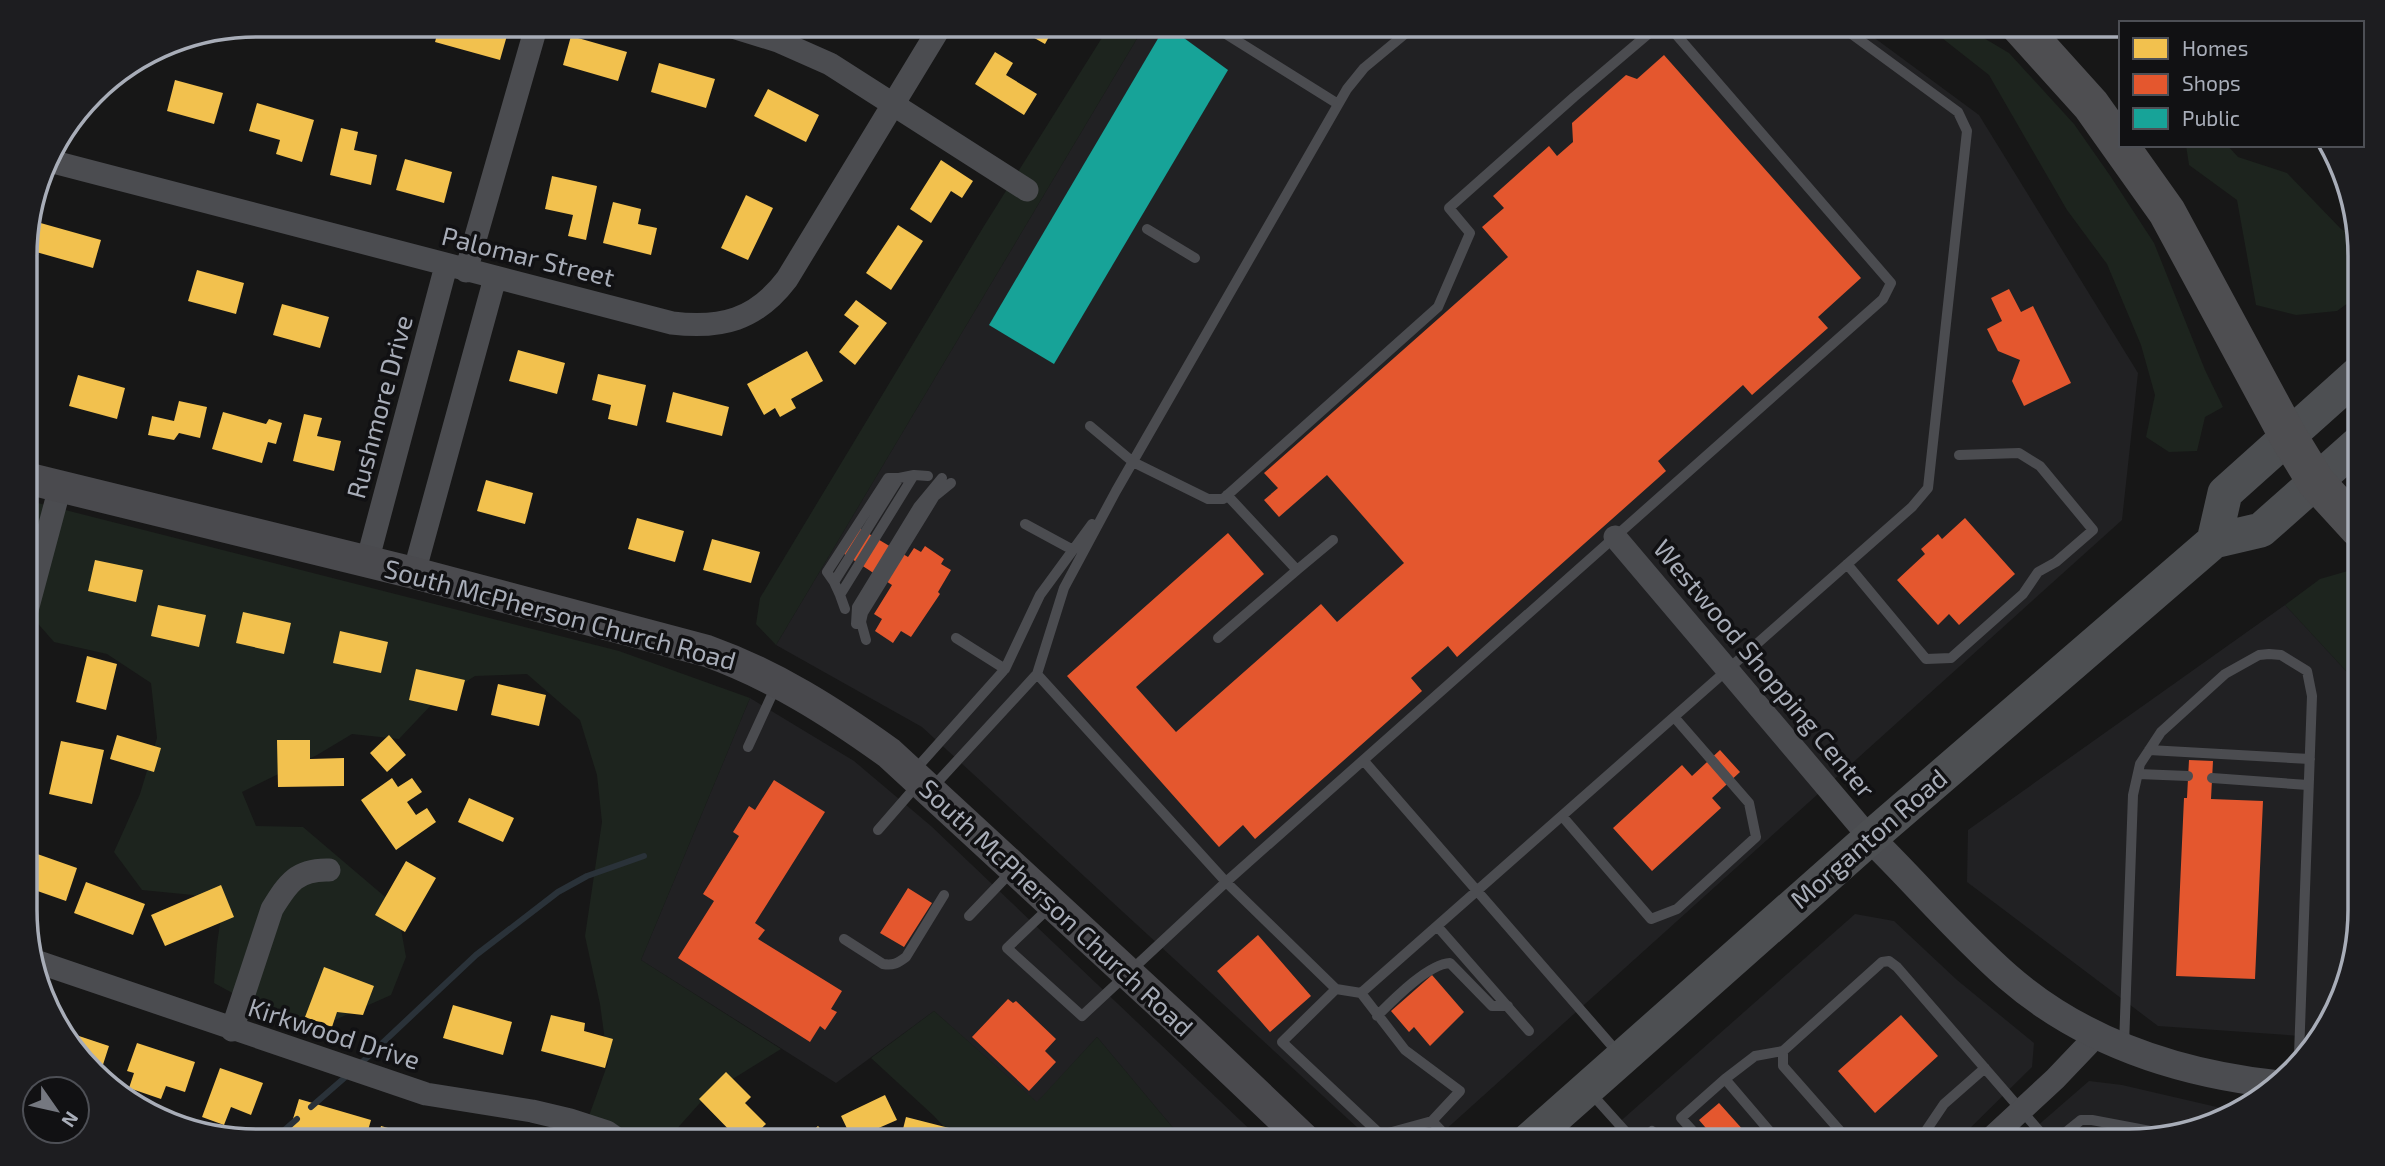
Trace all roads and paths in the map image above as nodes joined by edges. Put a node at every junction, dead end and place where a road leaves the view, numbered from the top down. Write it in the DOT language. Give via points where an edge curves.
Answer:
graph roads {
  1 [pos="533,37"];
  2 [pos="766,37"];
  3 [pos="934,37"];
  4 [pos="1231,37"];
  5 [pos="1401,37"];
  6 [pos="1645,37"];
  7 [pos="1678,37"];
  8 [pos="1856,37"];
  9 [pos="2030,37"];
  10 [pos="1338,104"];
  11 [pos="894,106"];
  12 [pos="2119,144"];
  13 [pos="2121,147"];
  14 [pos="57,163"];
  15 [pos="1027,190"];
  16 [pos="1147,229"];
  17 [pos="1195,258"];
  18 [pos="456,268"];
  19 [pos="495,278"];
  20 [pos="2348,383"];
  21 [pos="1090,426"];
  22 [pos="2288,436"];
  23 [pos="2348,453"];
  24 [pos="1959,456"];
  25 [pos="1133,462"];
  26 [pos="914,475"];
  27 [pos="928,476"];
  28 [pos="37,481"];
  29 [pos="2316,482"];
  30 [pos="60,487"];
  31 [pos="1116,491"];
  32 [pos="1227,495"];
  33 [pos="2348,518"];
  34 [pos="1025,524"];
  35 [pos="1615,537"];
  36 [pos="1333,540"];
  37 [pos="2214,541"];
  38 [pos="1073,550"];
  39 [pos="367,562"];
  40 [pos="1847,564"];
  41 [pos="1297,570"];
  42 [pos="37,573"];
  43 [pos="414,573"];
  44 [pos="840,595"];
  45 [pos="845,609"];
  46 [pos="857,631"];
  47 [pos="956,638"];
  48 [pos="1218,638"];
  49 [pos="866,640"];
  50 [pos="1004,669"];
  51 [pos="1728,671"];
  52 [pos="1037,674"];
  53 [pos="778,682"];
  54 [pos="1675,718"];
  55 [pos="748,747"];
  56 [pos="2150,750"];
  57 [pos="2310,760"];
  58 [pos="1364,761"];
  59 [pos="2138,774"];
  60 [pos="2188,776"];
  61 [pos="2212,778"];
  62 [pos="920,782"];
  63 [pos="2308,785"];
  64 [pos="1563,816"];
  65 [pos="878,830"];
  66 [pos="1870,838"];
  67 [pos="1014,869"];
  68 [pos="329,870"];
  69 [pos="1226,882"];
  70 [pos="1478,890"];
  71 [pos="944,895"];
  72 [pos="1053,904"];
  73 [pos="969,916"];
  74 [pos="1437,926"];
  75 [pos="844,939"];
  76 [pos="43,964"];
  77 [pos="1126,972"];
  78 [pos="1336,989"];
  79 [pos="1361,993"];
  80 [pos="1508,1006"];
  81 [pos="1377,1016"];
  82 [pos="232,1030"];
  83 [pos="1529,1031"];
  84 [pos="2096,1036"];
  85 [pos="2123,1048"];
  86 [pos="2299,1048"];
  87 [pos="1783,1051"];
  88 [pos="1622,1058"];
  89 [pos="1985,1068"];
  90 [pos="1725,1079"];
  91 [pos="2265,1082"];
  92 [pos="1587,1089"];
  93 [pos="2022,1110"];
  94 [pos="1432,1121"];
  95 [pos="597,1129"];
  96 [pos="1293,1129"];
  97 [pos="1375,1129"];
  98 [pos="1403,1129"];
  99 [pos="1440,1129"];
  100 [pos="1546,1129"];
  101 [pos="1623,1129"];
  102 [pos="1691,1129"];
  103 [pos="1768,1129"];
  104 [pos="1838,1129"];
  105 [pos="1927,1129"];
  106 [pos="2001,1129"];
  107 [pos="2038,1129"];
  108 [pos="2070,1129"];
  109 [pos="2140,1129"];
  1 -- 18 [label="street, Rushmore Drive"];
  2 -- 11 [label="street" via="830,64"];
  3 -- 11 [label="street, Palomar Street"];
  4 -- 10 [label="lane"];
  5 -- 10 [label="lane" via="1364,68"];
  6 -- 32 [label="lane" via="1450,208 1470,233 1438,307"];
  7 -- 35 [label="lane" via="1891,283 1883,299"];
  8 -- 40 [label="lane" via="1958,112 1967,131 1928,488"];
  9 -- 12 [label="highway" via="2091,105"];
  10 -- 25 [label="lane"];
  11 -- 15 [label="street"];
  11 -- 19 [label="street, Palomar Street" via="787,279 759,307 736,319 698,326 672,323"];
  13 -- 22 [label="highway" via="2167,212"];
  14 -- 18 [label="street, Palomar Street"];
  16 -- 17 [label="lane"];
  18 -- 19 [label="street, Palomar Street"];
  18 -- 39 [label="street, Rushmore Drive"];
  19 -- 43 [label="street"];
  20 -- 22 [label="main road"];
  21 -- 25 [label="lane"];
  22 -- 29 [label="highway"];
  22 -- 37 [label="main road" via="2225,493"];
  23 -- 29 [label="main road, Morganton Road"];
  24 -- 40 [label="lane" via="2020,453 2039,466 2093,530 2038,572 2024,594 1951,658 1926,659"];
  25 -- 31 [label="lane"];
  25 -- 32 [label="lane" via="1208,499"];
  26 -- 27 [label="lane"];
  26 -- 44 [label="lane"];
  26 -- 44 [label="lane" via="900,478 834,582"];
  28 -- 30 [label="main road, South McPherson Church Road"];
  29 -- 33 [label="highway"];
  29 -- 37 [label="main road, Morganton Road" via="2261,530"];
  30 -- 39 [label="main road, South McPherson Church Road"];
  30 -- 42 [label="street"];
  31 -- 38 [label="lane"];
  31 -- 52 [label="lane" via="1064,588"];
  32 -- 41 [label="lane"];
  34 -- 38 [label="lane"];
  35 -- 51 [label="street, Westwood Shopping Center"];
  35 -- 58 [label="lane"];
  36 -- 41 [label="lane"];
  37 -- 66 [label="main road, Morganton Road"];
  38 -- 50 [label="lane" via="1040,596"];
  39 -- 43 [label="main road, South McPherson Church Road"];
  40 -- 51 [label="lane"];
  41 -- 48 [label="lane"];
  43 -- 53 [label="main road, South McPherson Church Road" via="707,651"];
  44 -- 45 [label="lane"];
  46 -- 49 [label="lane" via="857,607 918,507 946,480 863,613"];
  47 -- 50 [label="lane"];
  50 -- 62 [label="lane"];
  51 -- 54 [label="lane"];
  51 -- 66 [label="street, Westwood Shopping Center"];
  52 -- 62 [label="lane"];
  52 -- 69 [label="lane"];
  53 -- 55 [label="lane"];
  53 -- 62 [label="main road, South McPherson Church Road" via="846,722"];
  54 -- 64 [label="lane"];
  54 -- 64 [label="lane" via="1749,803 1756,837 1677,909 1651,919"];
  56 -- 57 [label="lane"];
  56 -- 57 [label="lane" via="2161,733 2225,674 2269,654 2281,655 2307,671 2312,696"];
  56 -- 59 [label="lane"];
  57 -- 63 [label="lane"];
  58 -- 69 [label="lane"];
  58 -- 70 [label="lane"];
  59 -- 60 [label="lane"];
  59 -- 85 [label="lane" via="2133,795"];
  61 -- 63 [label="lane"];
  62 -- 65 [label="lane"];
  62 -- 67 [label="main road, South McPherson Church Road"];
  63 -- 86 [label="lane"];
  64 -- 70 [label="lane"];
  66 -- 84 [label="street" via="2009,978"];
  66 -- 88 [label="main road, Morganton Road"];
  67 -- 72 [label="main road, South McPherson Church Road"];
  67 -- 73 [label="lane"];
  68 -- 82 [label="street" via="305,872 272,909"];
  69 -- 77 [label="lane"];
  69 -- 78 [label="lane"];
  70 -- 74 [label="lane"];
  70 -- 88 [label="lane"];
  71 -- 75 [label="lane" via="898,963 883,964"];
  72 -- 77 [label="main road, South McPherson Church Road"];
  72 -- 77 [label="lane" via="1007,948 1082,1016"];
  74 -- 79 [label="lane"];
  74 -- 80 [label="lane"];
  76 -- 82 [label="street, Kirkwood Drive"];
  77 -- 96 [label="main road, South McPherson Church Road"];
  78 -- 79 [label="lane"];
  78 -- 97 [label="lane" via="1282,1042"];
  79 -- 81 [label="lane"];
  80 -- 81 [label="lane" via="1492,1006 1450,963 1440,963"];
  80 -- 83 [label="lane"];
  81 -- 94 [label="lane" via="1405,1050 1461,1091"];
  82 -- 95 [label="street, Kirkwood Drive" via="426,1094 545,1114"];
  84 -- 85 [label="street"];
  84 -- 93 [label="street"];
  85 -- 91 [label="street" via="2193,1070"];
  87 -- 89 [label="lane" via="1882,962 1889,961"];
  87 -- 90 [label="lane" via="1755,1056"];
  87 -- 104 [label="lane" via="1783,1066"];
  88 -- 92 [label="main road, Morganton Road"];
  89 -- 93 [label="lane"];
  89 -- 105 [label="lane" via="1944,1104"];
  90 -- 102 [label="lane" via="1681,1118"];
  90 -- 103 [label="lane"];
  92 -- 100 [label="main road, Morganton Road"];
  92 -- 101 [label="lane"];
  93 -- 106 [label="street"];
  93 -- 107 [label="lane"];
  94 -- 98 [label="lane"];
  94 -- 99 [label="lane"];
  108 -- 109 [label="lane" via="2081,1120"];
}
